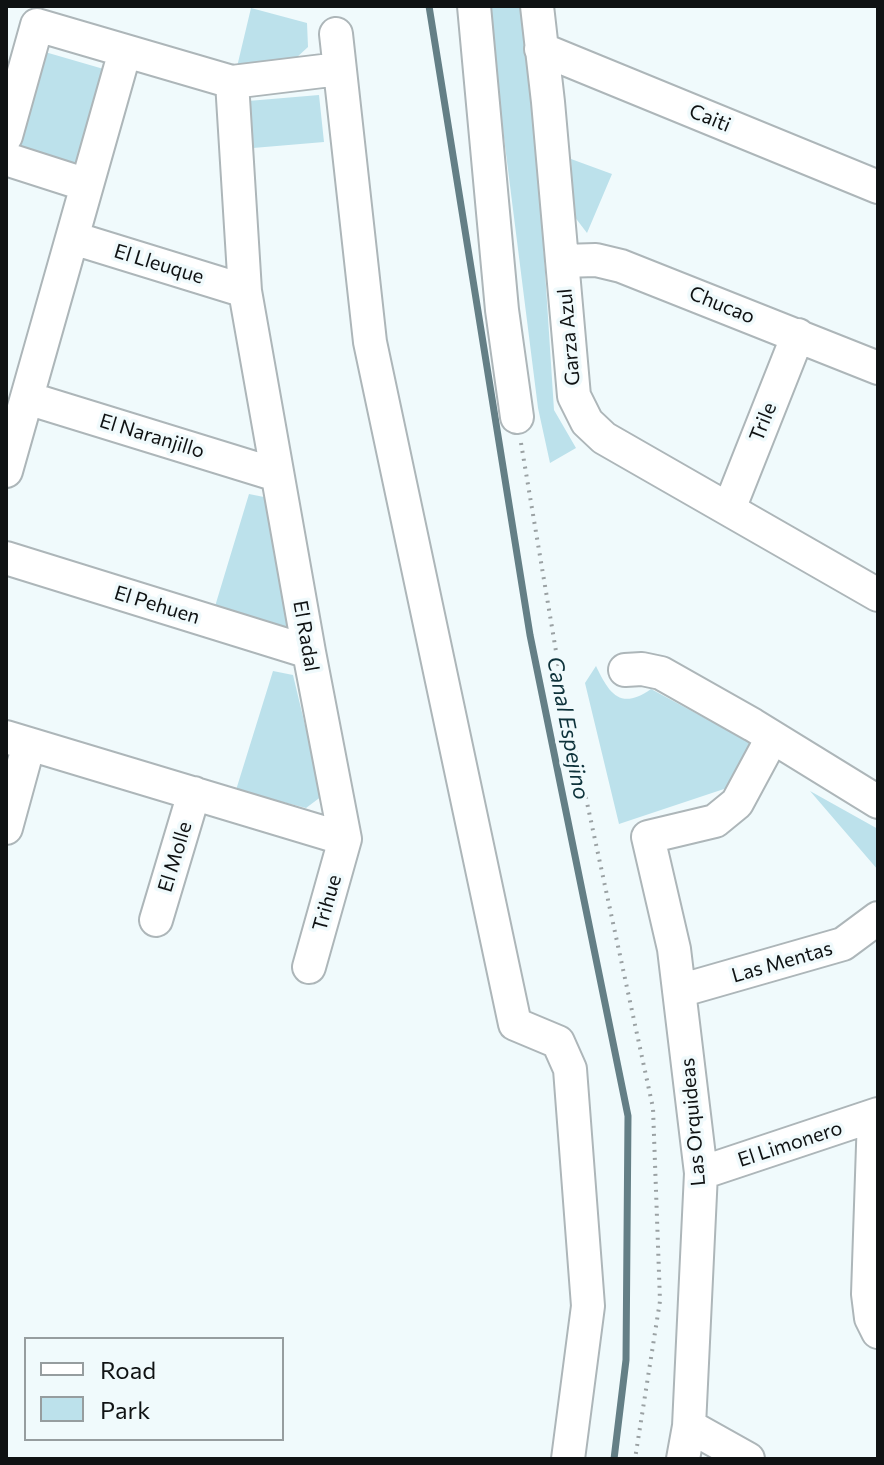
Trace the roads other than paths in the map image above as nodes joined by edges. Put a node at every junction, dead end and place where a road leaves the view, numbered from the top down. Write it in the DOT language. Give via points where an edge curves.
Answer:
graph roads {
  1 [pos="474,6"];
  2 [pos="537,6"];
  3 [pos="336,34"];
  4 [pos="541,49"];
  5 [pos="125,51"];
  6 [pos="339,69"];
  7 [pos="232,82"];
  8 [pos="6,136"];
  9 [pos="6,159"];
  10 [pos="87,185"];
  11 [pos="878,187"];
  12 [pos="73,238"];
  13 [pos="562,261"];
  14 [pos="245,291"];
  15 [pos="798,335"];
  16 [pos="878,368"];
  17 [pos="27,398"];
  18 [pos="517,417"];
  19 [pos="6,471"];
  20 [pos="277,475"];
  21 [pos="729,509"];
  22 [pos="6,558"];
  23 [pos="875,584"];
  24 [pos="309,652"];
  25 [pos="625,670"];
  26 [pos="772,738"];
  27 [pos="18,740"];
  28 [pos="194,793"];
  29 [pos="878,802"];
  30 [pos="6,828"];
  31 [pos="345,839"];
  32 [pos="878,918"];
  33 [pos="156,920"];
  34 [pos="309,967"];
  35 [pos="679,991"];
  36 [pos="876,1115"];
  37 [pos="701,1173"];
  38 [pos="878,1332"];
  39 [pos="689,1426"];
  40 [pos="568,1459"];
  41 [pos="683,1459"];
  42 [pos="748,1459"];
  1 -- 18 [label="street"];
  2 -- 4 [label="street, Garza Azul"];
  3 -- 6 [label="street"];
  4 -- 11 [label="street, Caiti"];
  4 -- 13 [label="street, Garza Azul"];
  5 -- 7 [label="street"];
  5 -- 8 [label="street" via="37,25"];
  5 -- 10 [label="street"];
  6 -- 7 [label="street"];
  6 -- 40 [label="street" via="370,342 515,1024 558,1042 570,1069 588,1306"];
  7 -- 14 [label="street, El Radal"];
  9 -- 10 [label="street"];
  10 -- 12 [label="street"];
  12 -- 14 [label="street, El Lleuque"];
  12 -- 17 [label="street"];
  13 -- 15 [label="street, Chucao" via="612,263"];
  13 -- 21 [label="street, Garza Azul" via="574,396 581,414 604,438"];
  14 -- 20 [label="street, El Radal"];
  15 -- 16 [label="street, Chucao"];
  15 -- 21 [label="street, Trile"];
  17 -- 19 [label="street"];
  17 -- 20 [label="street, El Naranjillo"];
  20 -- 24 [label="street, El Radal"];
  21 -- 23 [label="street, Garza Azul"];
  22 -- 24 [label="street, El Pehuen"];
  24 -- 31 [label="street, El Radal"];
  25 -- 26 [label="street" via="661,673"];
  26 -- 29 [label="street"];
  26 -- 35 [label="street, Las Orquideas" via="737,803 715,821 648,837"];
  27 -- 28 [label="street"];
  27 -- 30 [label="street"];
  28 -- 31 [label="street"];
  28 -- 33 [label="street, El Molle"];
  31 -- 34 [label="street, Trihue"];
  32 -- 35 [label="street, Las Mentas" via="843,944"];
  35 -- 37 [label="street, Las Orquideas"];
  36 -- 37 [label="street, El Limonero"];
  36 -- 38 [label="street" via="868,1294"];
  37 -- 39 [label="street, Las Orquideas"];
  39 -- 41 [label="street, Las Orquideas"];
  39 -- 42 [label="street"];
}
